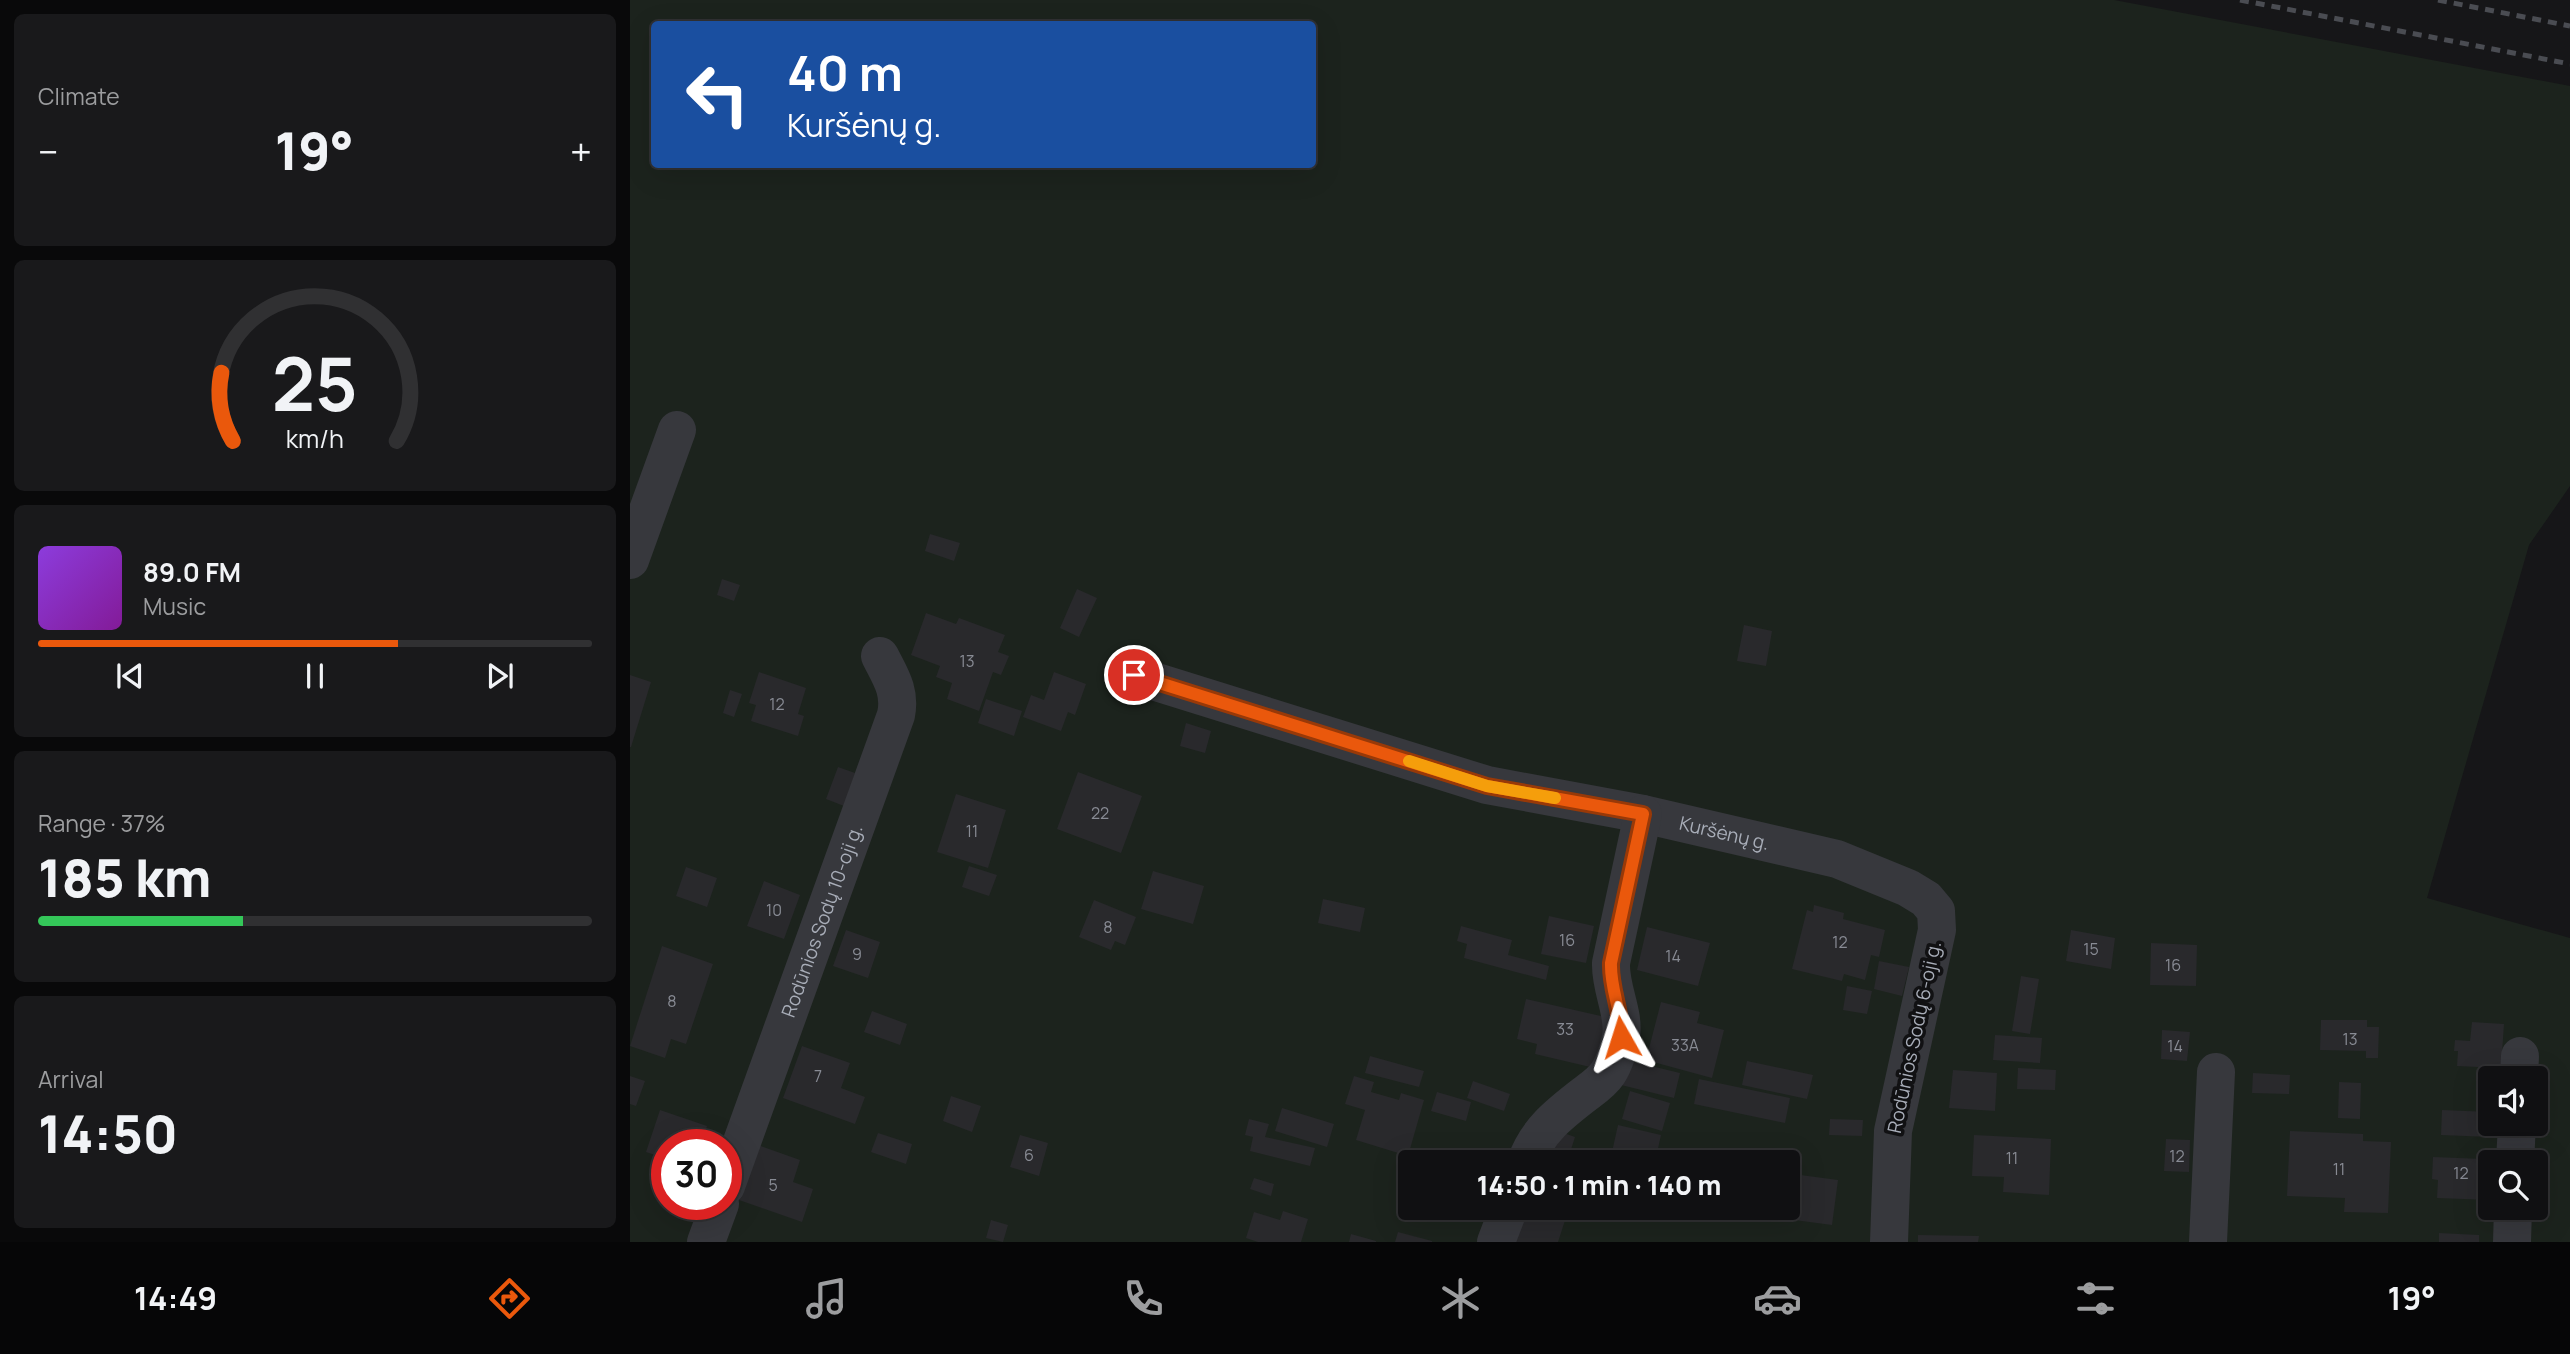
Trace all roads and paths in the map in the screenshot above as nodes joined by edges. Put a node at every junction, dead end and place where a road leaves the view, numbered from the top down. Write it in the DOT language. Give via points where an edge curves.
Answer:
graph roads {
  1 [pos="677,430"];
  2 [pos="630,560"];
  3 [pos="880,656"];
  4 [pos="1134,675"];
  5 [pos="1643,814"];
  6 [pos="1908,888"];
  7 [pos="2216,1072"];
  8 [pos="742,1142"];
  9 [pos="1530,1150"];
  10 [pos="714,1220"];
  11 [pos="1504,1220"];
  12 [pos="2513,1220"];
  13 [pos="706,1242"];
  14 [pos="1496,1242"];
  15 [pos="1889,1242"];
  16 [pos="2208,1242"];
  17 [pos="2512,1242"];
  1 -- 2 [label="street"];
  3 -- 8 [label="street, Rodūnios Sodų 10-oji g." via="897,689 896,715"];
  4 -- 5 [label="street, Kuršėnų g." via="1487,786"];
  5 -- 6 [label="street, Kuršėnų g." via="1837,859"];
  5 -- 9 [label="street" via="1611,963 1621,1037 1610,1071 1552,1120"];
  6 -- 15 [label="street, Rodūnios Sodų 6-oji g." via="1936,911 1937,930 1893,1131"];
  7 -- 16 [label="street"];
  10 -- 13 [label="street"];
  11 -- 14 [label="street"];
  12 -- 17 [label="street"];
}
